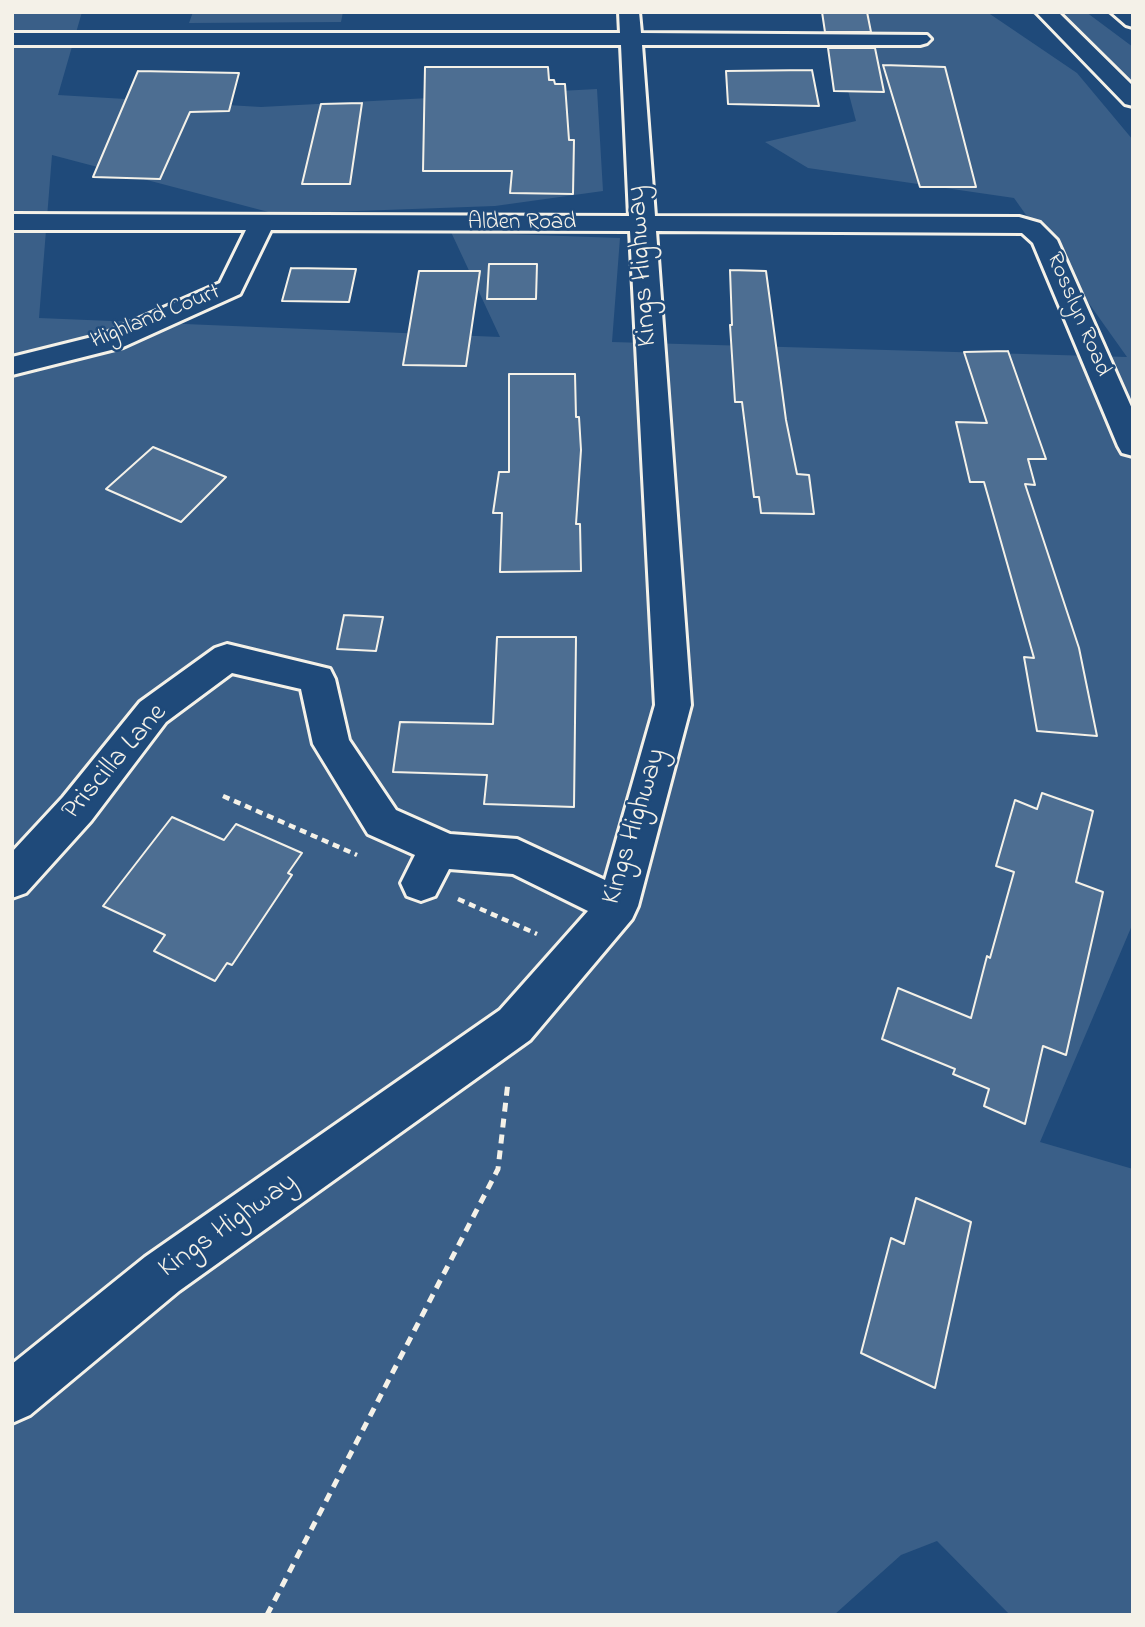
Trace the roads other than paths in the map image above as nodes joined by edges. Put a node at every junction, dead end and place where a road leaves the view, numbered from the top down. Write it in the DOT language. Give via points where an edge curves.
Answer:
graph roads {
  1 [pos="1046,12"];
  2 [pos="1121,12"];
  3 [pos="1133,21"];
  4 [pos="630,26"];
  5 [pos="12,39"];
  6 [pos="920,39"];
  7 [pos="1133,99"];
  8 [pos="12,222"];
  9 [pos="262,223"];
  10 [pos="641,225"];
  11 [pos="1031,228"];
  12 [pos="12,366"];
  13 [pos="1133,446"];
  14 [pos="440,848"];
  15 [pos="12,880"];
  16 [pos="421,883"];
  17 [pos="618,906"];
  18 [pos="12,1397"];
  1 -- 7 [label="main road"];
  2 -- 3 [label="main road"];
  4 -- 5 [label="main road"];
  4 -- 6 [label="main road"];
  4 -- 10 [label="main road, Kings Highway"];
  8 -- 9 [label="main road, Alden Road"];
  9 -- 10 [label="main road, Alden Road"];
  9 -- 12 [label="main road, Highland Court" via="230,288 113,341"];
  10 -- 11 [label="main road, Alden Road" via="1008,224"];
  10 -- 17 [label="main road, Kings Highway" via="673,705"];
  11 -- 13 [label="main road, Rosslyn Road" via="1044,240"];
  14 -- 15 [label="main road, Priscilla Lane" via="382,822 331,744 317,679 227,658 153,712 77,809"];
  14 -- 16 [label="main road"];
  14 -- 17 [label="main road, Priscilla Lane" via="517,857"];
  17 -- 18 [label="main road, Kings Highway" via="515,1025 162,1274"];
}
